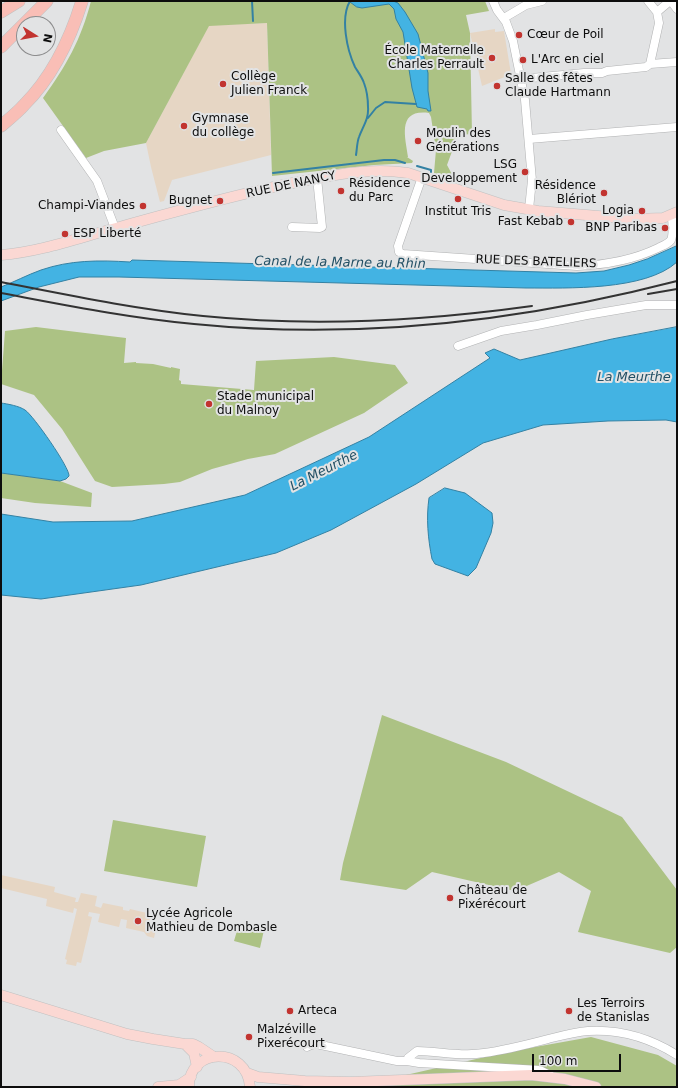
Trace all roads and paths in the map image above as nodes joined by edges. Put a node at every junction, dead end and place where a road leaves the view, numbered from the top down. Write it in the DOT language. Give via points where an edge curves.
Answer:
graph roads {
  1 [pos="19,1"];
  2 [pos="47,1"];
  3 [pos="82,1"];
  4 [pos="493,1"];
  5 [pos="542,1"];
  6 [pos="648,1"];
  7 [pos="670,1"];
  8 [pos="677,9"];
  9 [pos="1,12"];
  10 [pos="658,12"];
  11 [pos="32,16"];
  12 [pos="504,18"];
  13 [pos="16,32"];
  14 [pos="1,47"];
  15 [pos="677,62"];
  16 [pos="650,64"];
  17 [pos="521,79"];
  18 [pos="1,126"];
  19 [pos="677,127"];
  20 [pos="61,130"];
  21 [pos="529,139"];
  22 [pos="422,177"];
  23 [pos="317,178"];
  24 [pos="529,209"];
  25 [pos="674,214"];
  26 [pos="292,227"];
  27 [pos="115,228"];
  28 [pos="1,255"];
  29 [pos="677,305"];
  30 [pos="458,346"];
  31 [pos="1,995"];
  32 [pos="185,1044"];
  33 [pos="307,1047"];
  34 [pos="677,1055"];
  35 [pos="214,1057"];
  36 [pos="407,1060"];
  37 [pos="197,1067"];
  38 [pos="247,1073"];
  39 [pos="554,1078"];
  40 [pos="190,1082"];
  41 [pos="351,1082"];
  42 [pos="294,1084"];
  43 [pos="158,1087"];
  44 [pos="250,1087"];
  45 [pos="330,1087"];
  46 [pos="596,1087"];
  1 -- 9 [label="highway"];
  2 -- 11 [label="highway"];
  3 -- 18 [label="highway" via="68,41 48,76 24,106"];
  4 -- 12 [label="street"];
  5 -- 12 [label="street" via="526,5"];
  6 -- 10 [label="street"];
  7 -- 8 [label="street"];
  7 -- 10 [label="street"];
  10 -- 16 [label="street" via="659,23"];
  12 -- 17 [label="street" via="512,36"];
  13 -- 14 [label="highway"];
  15 -- 16 [label="street"];
  16 -- 17 [label="street" via="646,67 602,73"];
  17 -- 21 [label="street"];
  19 -- 21 [label="street"];
  20 -- 27 [label="street" via="97,181"];
  21 -- 24 [label="street" via="532,180"];
  22 -- 23 [label="main road, RUE DE NANCY" via="395,171 381,171"];
  22 -- 24 [label="main road, RUE DE NANCY" via="499,203"];
  22 -- 25 [label="street, RUE DES BATELIERS" via="398,246 399,252 403,254 577,266 603,264 626,259 668,242 671,239"];
  23 -- 26 [label="street" via="322,226"];
  23 -- 27 [label="main road, RUE DE NANCY"];
  24 -- 25 [label="main road, RUE DE NANCY" via="623,218 661,218"];
  27 -- 28 [label="main road, RUE DE NANCY" via="19,253"];
  29 -- 30 [label="street" via="646,305 501,331"];
  31 -- 32 [label="main road" via="116,1031"];
  32 -- 35 [label="main road" via="199,1046"];
  32 -- 37 [label="main road" via="194,1054"];
  33 -- 36 [label="street" via="316,1044 397,1061"];
  34 -- 36 [label="street" via="638,1036 595,1030 475,1055 417,1051"];
  35 -- 37 [label="main road"];
  35 -- 38 [label="main road" via="233,1059"];
  36 -- 39 [label="street" via="540,1070"];
  37 -- 40 [label="main road"];
  38 -- 42 [label="main road"];
  38 -- 44 [label="main road"];
  39 -- 41 [label="main road" via="521,1075"];
  39 -- 46 [label="main road"];
  40 -- 43 [label="main road"];
  41 -- 42 [label="main road"];
  41 -- 45 [label="main road"];
}
